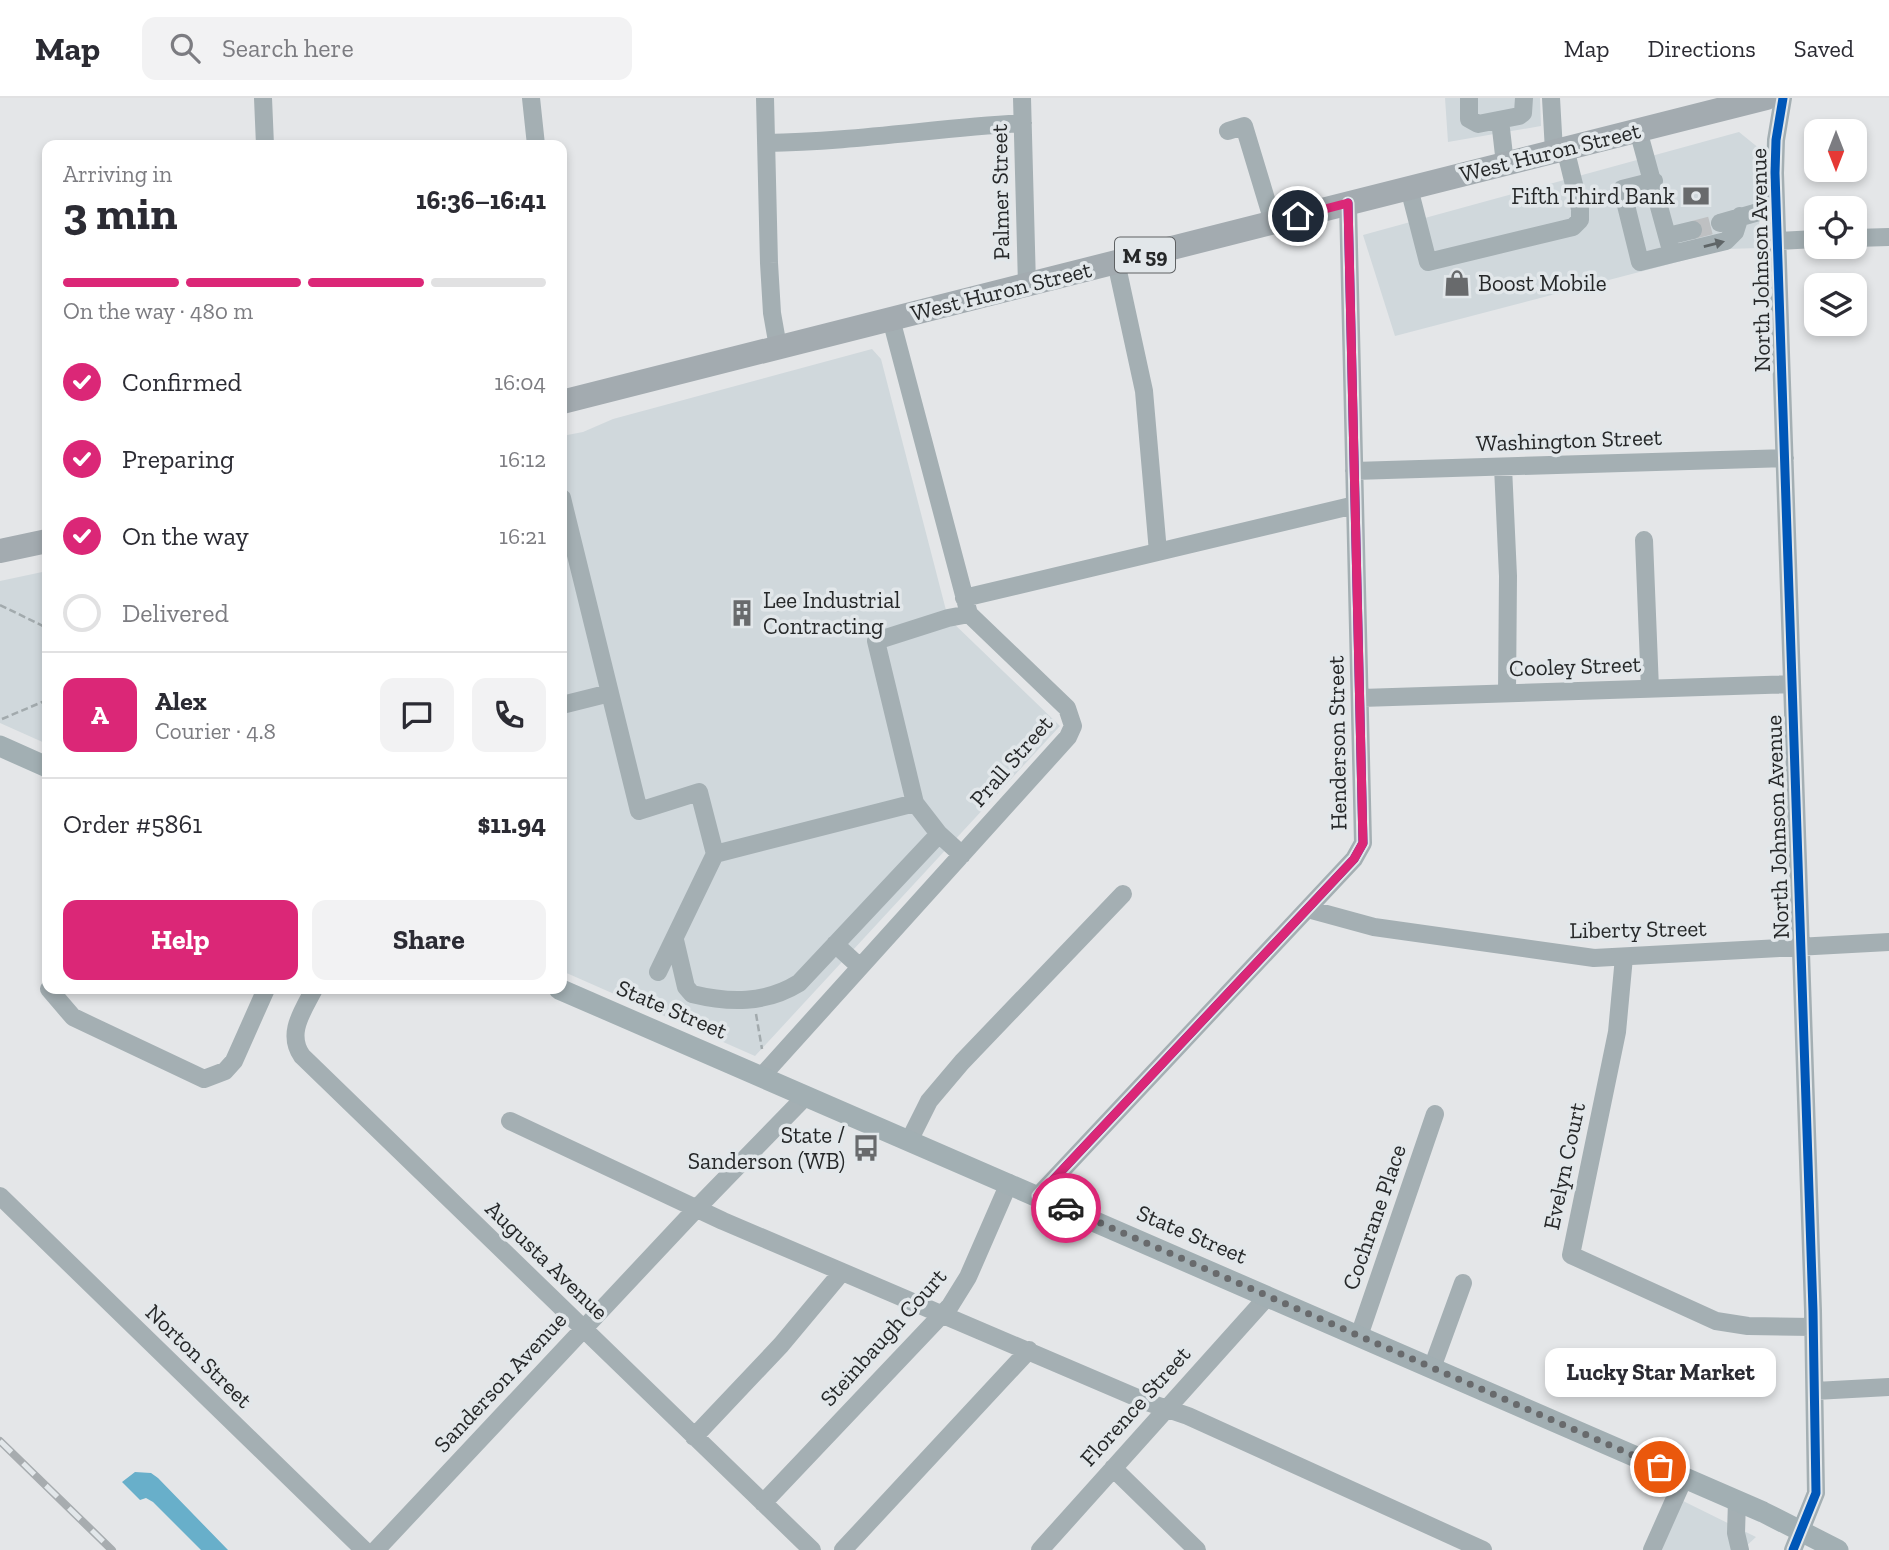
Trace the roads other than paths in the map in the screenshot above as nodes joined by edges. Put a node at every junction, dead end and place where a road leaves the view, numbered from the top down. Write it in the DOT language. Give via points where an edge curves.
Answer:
graph roads {
  1 [pos="263,98"];
  2 [pos="531,98"];
  3 [pos="765,98"];
  4 [pos="1022,98"];
  5 [pos="1469,98"];
  6 [pos="1524,98"];
  7 [pos="1551,98"];
  8 [pos="1766,98"];
  9 [pos="1783,98"];
  10 [pos="1500,120"];
  11 [pos="1023,123"];
  12 [pos="1638,130"];
  13 [pos="1228,131"];
  14 [pos="265,140"];
  15 [pos="535,140"];
  16 [pos="766,143"];
  17 [pos="1559,150"];
  18 [pos="1505,163"];
  19 [pos="1654,181"];
  20 [pos="1409,188"];
  21 [pos="1348,203"];
  22 [pos="1776,207"];
  23 [pos="1740,216"];
  24 [pos="1273,222"];
  25 [pos="1720,223"];
  26 [pos="1693,230"];
  27 [pos="1668,236"];
  28 [pos="1889,237"];
  29 [pos="1867,238"];
  30 [pos="1804,240"];
  31 [pos="1777,241"];
  32 [pos="1672,254"];
  33 [pos="1115,262"];
  34 [pos="1027,285"];
  35 [pos="891,319"];
  36 [pos="778,347"];
  37 [pos="567,401"];
  38 [pos="1785,458"];
  39 [pos="1503,467"];
  40 [pos="1354,471"];
  41 [pos="1355,505"];
  42 [pos="567,518"];
  43 [pos="1644,540"];
  44 [pos="42,542"];
  45 [pos="0,551"];
  46 [pos="1158,552"];
  47 [pos="967,606"];
  48 [pos="1792,684"];
  49 [pos="1650,689"];
  50 [pos="610,693"];
  51 [pos="1507,693"];
  52 [pos="1360,698"];
  53 [pos="567,704"];
  54 [pos="0,746"];
  55 [pos="42,765"];
  56 [pos="915,803"];
  57 [pos="939,834"];
  58 [pos="715,854"];
  59 [pos="962,855"];
  60 [pos="1124,894"];
  61 [pos="1308,909"];
  62 [pos="675,940"];
  63 [pos="1889,942"];
  64 [pos="835,944"];
  65 [pos="1800,948"];
  66 [pos="1624,957"];
  67 [pos="860,967"];
  68 [pos="659,972"];
  69 [pos="567,992"];
  70 [pos="53,994"];
  71 [pos="264,994"];
  72 [pos="312,994"];
  73 [pos="761,1077"];
  74 [pos="806,1096"];
  75 [pos="1435,1114"];
  76 [pos="510,1121"];
  77 [pos="909,1141"];
  78 [pos="1009,1184"];
  79 [pos="0,1196"];
  80 [pos="1038,1196"];
  81 [pos="696,1208"];
  82 [pos="842,1272"];
  83 [pos="1463,1283"];
  84 [pos="1268,1296"];
  85 [pos="942,1314"];
  86 [pos="1814,1327"];
  87 [pos="583,1329"];
  88 [pos="1359,1336"];
  89 [pos="1029,1350"];
  90 [pos="1432,1368"];
  91 [pos="1889,1387"];
  92 [pos="1815,1391"];
  93 [pos="1166,1409"];
  94 [pos="694,1437"];
  95 [pos="1113,1468"];
  96 [pos="1684,1478"];
  97 [pos="1737,1501"];
  98 [pos="763,1503"];
  99 [pos="1797,1542"];
  100 [pos="364,1550"];
  101 [pos="376,1550"];
  102 [pos="812,1550"];
  103 [pos="843,1550"];
  104 [pos="1040,1550"];
  105 [pos="1197,1550"];
  106 [pos="1483,1550"];
  107 [pos="1652,1550"];
  108 [pos="1740,1550"];
  109 [pos="1838,1550"];
  1 -- 14 [label="street"];
  2 -- 15 [label="street"];
  3 -- 16 [label="street"];
  4 -- 11 [label="street, Palmer Street"];
  5 -- 10 [label="street" via="1468,114 1473,123"];
  6 -- 10 [label="street" via="1523,113"];
  7 -- 17 [label="street"];
  8 -- 12 [label="highway, West Huron Street / M 59"];
  9 -- 22 [label="street, North Johnson Avenue" via="1776,140"];
  10 -- 18 [label="street"];
  11 -- 16 [label="street"];
  11 -- 34 [label="street, Palmer Street"];
  12 -- 17 [label="highway, West Huron Street / M 59"];
  12 -- 19 [label="street"];
  13 -- 24 [label="street" via="1244,126"];
  16 -- 36 [label="street" via="772,313"];
  17 -- 18 [label="highway, West Huron Street / M 59"];
  17 -- 20 [label="street" via="1580,209 1580,219 1573,227 1429,262"];
  18 -- 20 [label="highway, West Huron Street / M 59"];
  19 -- 27 [label="street"];
  19 -- 32 [label="street" via="1622,189 1640,262"];
  20 -- 21 [label="highway, West Huron Street / M 59"];
  21 -- 24 [label="highway, West Huron Street / M 59"];
  21 -- 40 [label="street, Henderson Street"];
  22 -- 23 [label="street"];
  22 -- 31 [label="street, North Johnson Avenue"];
  23 -- 25 [label="street"];
  32 -- 23 [label="street, one-way" via="1726,241"];
  24 -- 33 [label="highway, West Huron Street / M 59"];
  26 -- 27 [label="street"];
  27 -- 32 [label="street"];
  28 -- 29 [label="street"];
  30 -- 31 [label="street"];
  31 -- 38 [label="street, North Johnson Avenue"];
  33 -- 34 [label="highway, West Huron Street / M 59"];
  33 -- 46 [label="street" via="1144,391"];
  34 -- 35 [label="highway, West Huron Street / M 59"];
  35 -- 36 [label="highway, West Huron Street / M 59"];
  35 -- 47 [label="street"];
  36 -- 37 [label="highway, West Huron Street / M 59"];
  38 -- 39 [label="street, Washington Street"];
  38 -- 48 [label="street, North Johnson Avenue"];
  39 -- 40 [label="street, Washington Street"];
  39 -- 51 [label="street"];
  40 -- 41 [label="street, Henderson Street"];
  41 -- 46 [label="street"];
  41 -- 52 [label="street, Henderson Street"];
  42 -- 50 [label="street"];
  43 -- 49 [label="street"];
  44 -- 45 [label="highway"];
  46 -- 47 [label="street"];
  47 -- 56 [label="street" via="948,618 876,641"];
  47 -- 59 [label="street, Prall Street" via="1067,708 1074,723 1068,737"];
  48 -- 49 [label="street, Cooley Street"];
  48 -- 65 [label="street, North Johnson Avenue"];
  49 -- 51 [label="street, Cooley Street"];
  50 -- 53 [label="street"];
  50 -- 58 [label="street" via="639,811 699,792"];
  51 -- 52 [label="street, Cooley Street"];
  52 -- 61 [label="street, Henderson Street" via="1363,843 1357,856"];
  54 -- 55 [label="main road"];
  56 -- 57 [label="street"];
  56 -- 58 [label="street"];
  57 -- 59 [label="street"];
  57 -- 64 [label="street"];
  58 -- 62 [label="street"];
  59 -- 67 [label="street, Prall Street"];
  60 -- 77 [label="street" via="962,1062 929,1101"];
  61 -- 66 [label="street, Liberty Street" via="1374,927 1585,958"];
  61 -- 80 [label="street, Henderson Street"];
  62 -- 64 [label="street" via="692,994 740,1002 785,992"];
  62 -- 68 [label="street"];
  63 -- 65 [label="street, Liberty Street"];
  64 -- 67 [label="street"];
  65 -- 66 [label="street, Liberty Street"];
  65 -- 86 [label="street, North Johnson Avenue"];
  66 -- 86 [label="street, Evelyn Court" via="1617,1032 1571,1255 1716,1321"];
  67 -- 73 [label="street, Prall Street"];
  69 -- 73 [label="main road, State Street"];
  70 -- 71 [label="street" via="73,1017 204,1079 225,1071 234,1061"];
  72 -- 87 [label="street, Augusta Avenue" via="295,1032 302,1056"];
  73 -- 74 [label="main road, State Street"];
  74 -- 77 [label="main road, State Street"];
  74 -- 81 [label="street, Sanderson Avenue"];
  75 -- 88 [label="street, Cochrane Place"];
  76 -- 81 [label="street"];
  77 -- 78 [label="main road, State Street"];
  78 -- 80 [label="main road, State Street"];
  78 -- 85 [label="street, Steinbaugh Court" via="967,1280"];
  79 -- 100 [label="street, Norton Street"];
  80 -- 84 [label="main road, State Street"];
  81 -- 82 [label="street"];
  81 -- 87 [label="street, Sanderson Avenue"];
  82 -- 85 [label="street"];
  82 -- 94 [label="street"];
  83 -- 90 [label="street"];
  84 -- 88 [label="main road, State Street"];
  84 -- 93 [label="street, Florence Street"];
  85 -- 89 [label="street"];
  85 -- 98 [label="street, Steinbaugh Court"];
  86 -- 92 [label="street, North Johnson Avenue"];
  87 -- 94 [label="street, Augusta Avenue"];
  87 -- 101 [label="street, Sanderson Avenue"];
  88 -- 90 [label="main road, State Street"];
  89 -- 93 [label="street"];
  89 -- 103 [label="street"];
  90 -- 96 [label="main road, State Street"];
  91 -- 92 [label="street"];
  92 -- 99 [label="street, North Johnson Avenue" via="1816,1493"];
  93 -- 95 [label="street, Florence Street"];
  93 -- 106 [label="street"];
  94 -- 98 [label="street, Augusta Avenue"];
  95 -- 104 [label="street, Florence Street"];
  95 -- 105 [label="street"];
  96 -- 97 [label="main road, State Street"];
  96 -- 107 [label="street"];
  97 -- 99 [label="main road, State Street"];
  97 -- 108 [label="street"];
  98 -- 102 [label="street, Augusta Avenue"];
  99 -- 109 [label="main road, State Street"];
}
